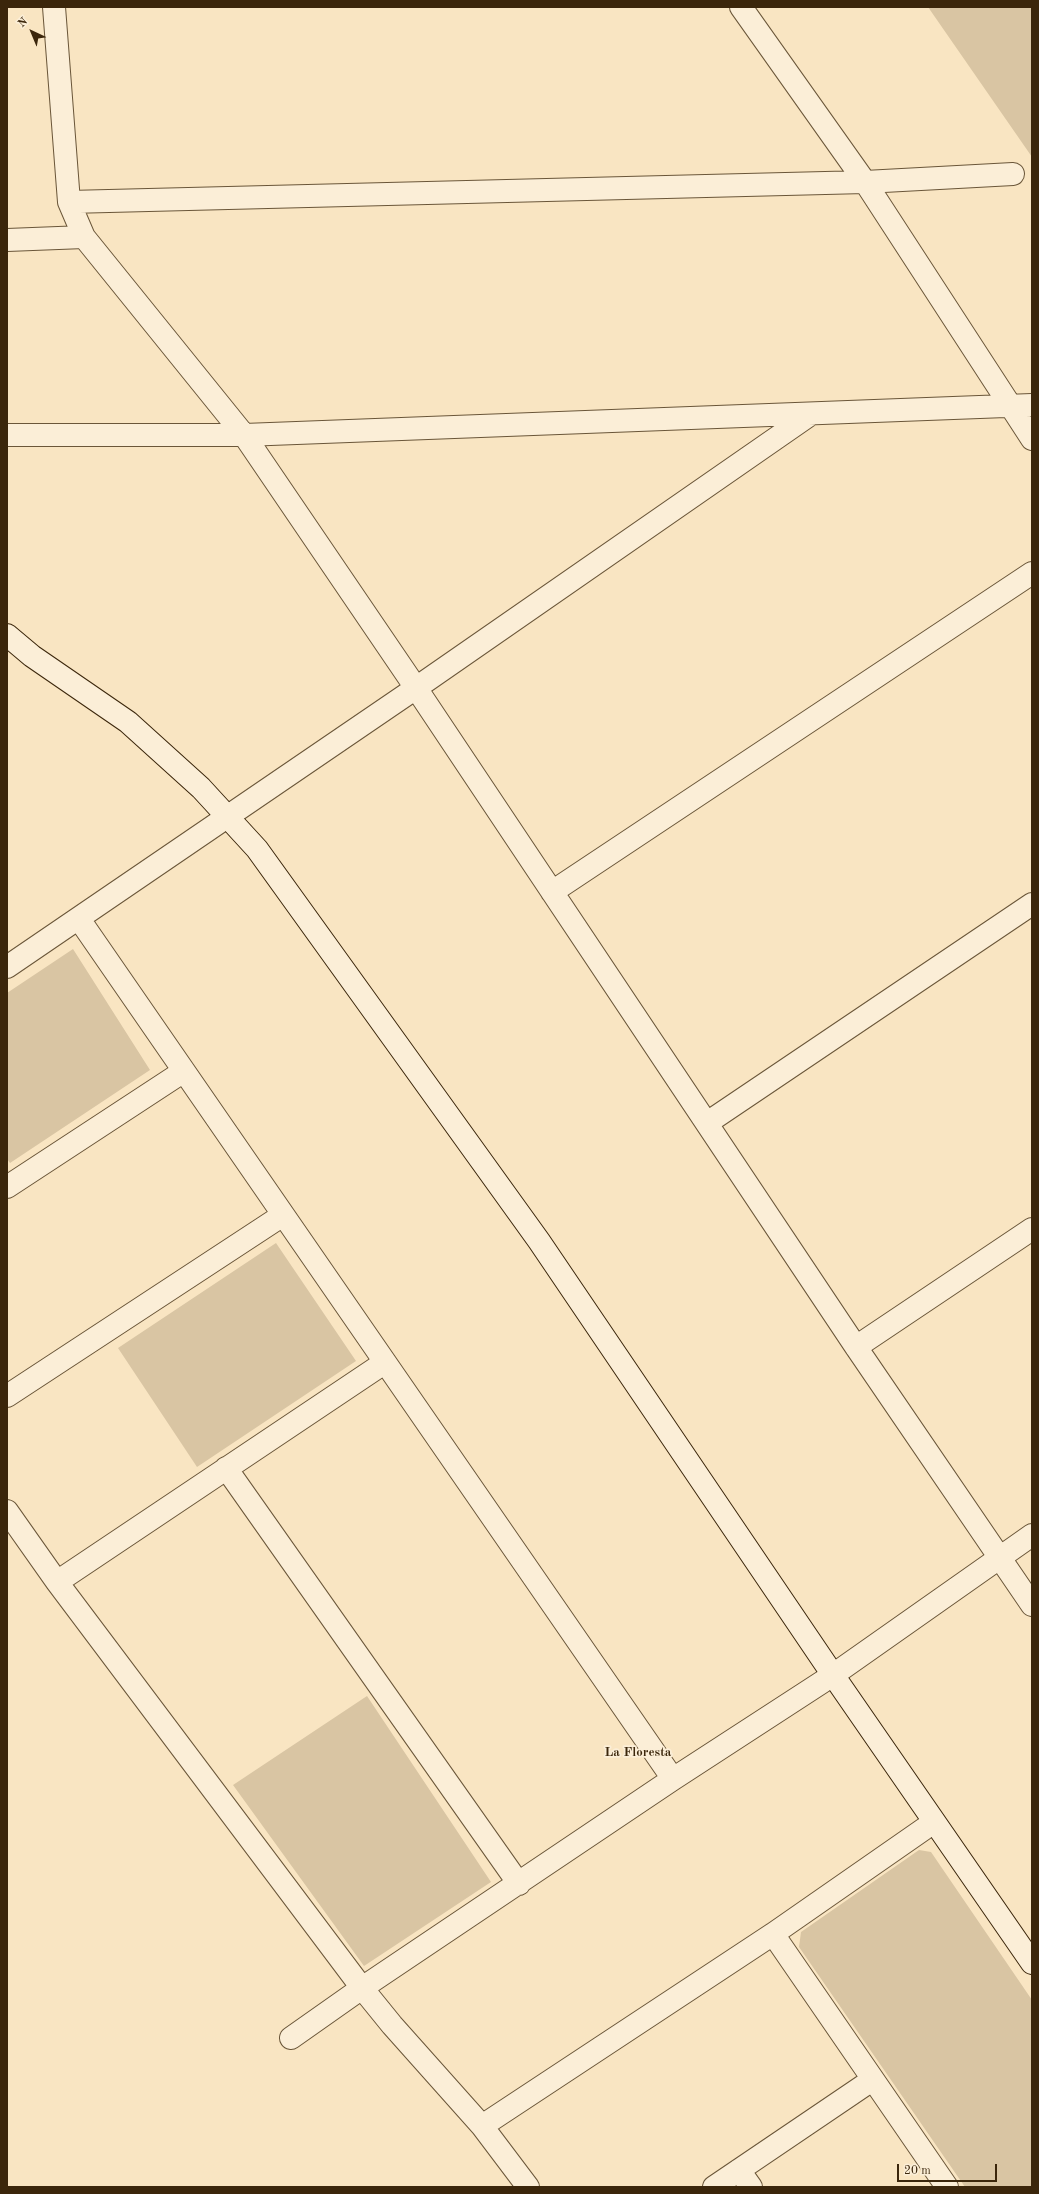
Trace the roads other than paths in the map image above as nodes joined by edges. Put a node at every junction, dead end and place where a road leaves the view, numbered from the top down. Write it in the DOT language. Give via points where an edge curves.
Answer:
graph roads {
  1 [pos="54,7"];
  2 [pos="741,7"];
  3 [pos="1013,174"];
  4 [pos="865,182"];
  5 [pos="69,202"];
  6 [pos="84,237"];
  7 [pos="7,240"];
  8 [pos="1022,405"];
  9 [pos="811,414"];
  10 [pos="7,434"];
  11 [pos="244,435"];
  12 [pos="1032,439"];
  13 [pos="1032,573"];
  14 [pos="7,635"];
  15 [pos="416,688"];
  16 [pos="227,816"];
  17 [pos="552,892"];
  18 [pos="1032,904"];
  19 [pos="79,919"];
  20 [pos="7,967"];
  21 [pos="184,1071"];
  22 [pos="707,1124"];
  23 [pos="7,1187"];
  24 [pos="283,1215"];
  25 [pos="1032,1229"];
  26 [pos="856,1347"];
  27 [pos="384,1363"];
  28 [pos="7,1396"];
  29 [pos="226,1468"];
  30 [pos="7,1511"];
  31 [pos="1032,1536"];
  32 [pos="999,1557"];
  33 [pos="56,1582"];
  34 [pos="1032,1605"];
  35 [pos="833,1675"];
  36 [pos="673,1779"];
  37 [pos="934,1822"];
  38 [pos="519,1884"];
  39 [pos="773,1934"];
  40 [pos="1032,1963"];
  41 [pos="362,1988"];
  42 [pos="291,2038"];
  43 [pos="872,2080"];
  44 [pos="482,2126"];
  45 [pos="739,2170"];
  46 [pos="528,2187"];
  47 [pos="714,2187"];
  48 [pos="751,2187"];
  49 [pos="947,2187"];
  1 -- 5 [label="street"];
  2 -- 4 [label="street"];
  3 -- 4 [label="street"];
  4 -- 5 [label="street"];
  4 -- 8 [label="street"];
  5 -- 6 [label="street"];
  6 -- 7 [label="street"];
  6 -- 11 [label="street"];
  8 -- 9 [label="street"];
  8 -- 12 [label="street"];
  9 -- 11 [label="street"];
  9 -- 15 [label="street"];
  10 -- 11 [label="street"];
  11 -- 15 [label="street"];
  13 -- 17 [label="street"];
  14 -- 16 [label="street" via="32,656 128,722 201,788"];
  15 -- 16 [label="street"];
  15 -- 17 [label="street"];
  16 -- 19 [label="street"];
  16 -- 35 [label="street" via="257,849 539,1240"];
  17 -- 22 [label="street"];
  18 -- 22 [label="street"];
  19 -- 20 [label="street"];
  19 -- 21 [label="street"];
  21 -- 23 [label="street"];
  21 -- 24 [label="street"];
  22 -- 26 [label="street"];
  24 -- 27 [label="street"];
  24 -- 28 [label="street"];
  25 -- 26 [label="street"];
  26 -- 32 [label="street"];
  27 -- 29 [label="street"];
  27 -- 36 [label="street"];
  29 -- 33 [label="street"];
  29 -- 38 [label="street"];
  30 -- 33 [label="street"];
  31 -- 32 [label="street"];
  32 -- 34 [label="street"];
  32 -- 35 [label="street"];
  33 -- 41 [label="street"];
  35 -- 36 [label="street"];
  35 -- 37 [label="street"];
  36 -- 38 [label="street"];
  37 -- 39 [label="street"];
  37 -- 40 [label="street"];
  38 -- 41 [label="street"];
  39 -- 43 [label="street"];
  39 -- 44 [label="street"];
  41 -- 42 [label="street"];
  41 -- 44 [label="street"];
  43 -- 45 [label="street"];
  43 -- 49 [label="street"];
  44 -- 46 [label="street"];
  45 -- 47 [label="street"];
  45 -- 48 [label="street"];
}
